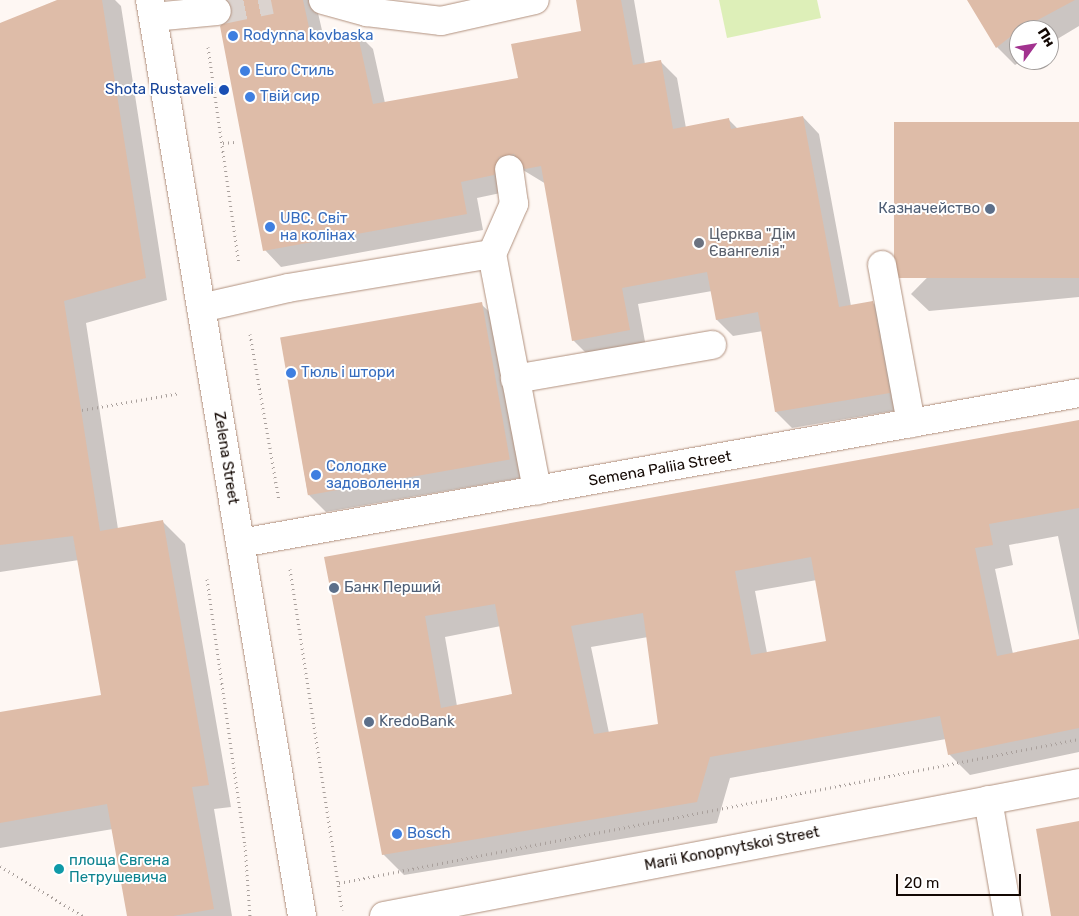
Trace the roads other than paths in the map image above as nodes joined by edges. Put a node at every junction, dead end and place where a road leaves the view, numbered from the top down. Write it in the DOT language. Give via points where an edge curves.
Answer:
graph roads {
  1 [pos="323,0"];
  2 [pos="535,0"];
  3 [pos="151,8"];
  4 [pos="210,11"];
  5 [pos="509,169"];
  6 [pos="492,254"];
  7 [pos="882,265"];
  8 [pos="201,308"];
  9 [pos="712,345"];
  10 [pos="515,378"];
  11 [pos="1079,392"];
  12 [pos="911,423"];
  13 [pos="537,491"];
  14 [pos="240,543"];
  15 [pos="1079,783"];
  16 [pos="988,800"];
  17 [pos="302,916"];
  18 [pos="384,916"];
  19 [pos="1008,916"];
  1 -- 2 [label="street" via="367,12 441,21"];
  3 -- 4 [label="street"];
  3 -- 8 [label="street, Zelena Street"];
  5 -- 6 [label="street" via="514,204"];
  6 -- 8 [label="street"];
  6 -- 10 [label="street"];
  7 -- 12 [label="street"];
  8 -- 14 [label="street, Zelena Street"];
  9 -- 10 [label="street"];
  10 -- 13 [label="street"];
  11 -- 12 [label="street, Semena Paliia Street"];
  12 -- 13 [label="street, Semena Paliia Street"];
  13 -- 14 [label="street, Semena Paliia Street"];
  14 -- 17 [label="street, Zelena Street"];
  15 -- 16 [label="street, Marii Konopnytskoi Street"];
  16 -- 18 [label="street, Marii Konopnytskoi Street"];
  16 -- 19 [label="street"];
}
